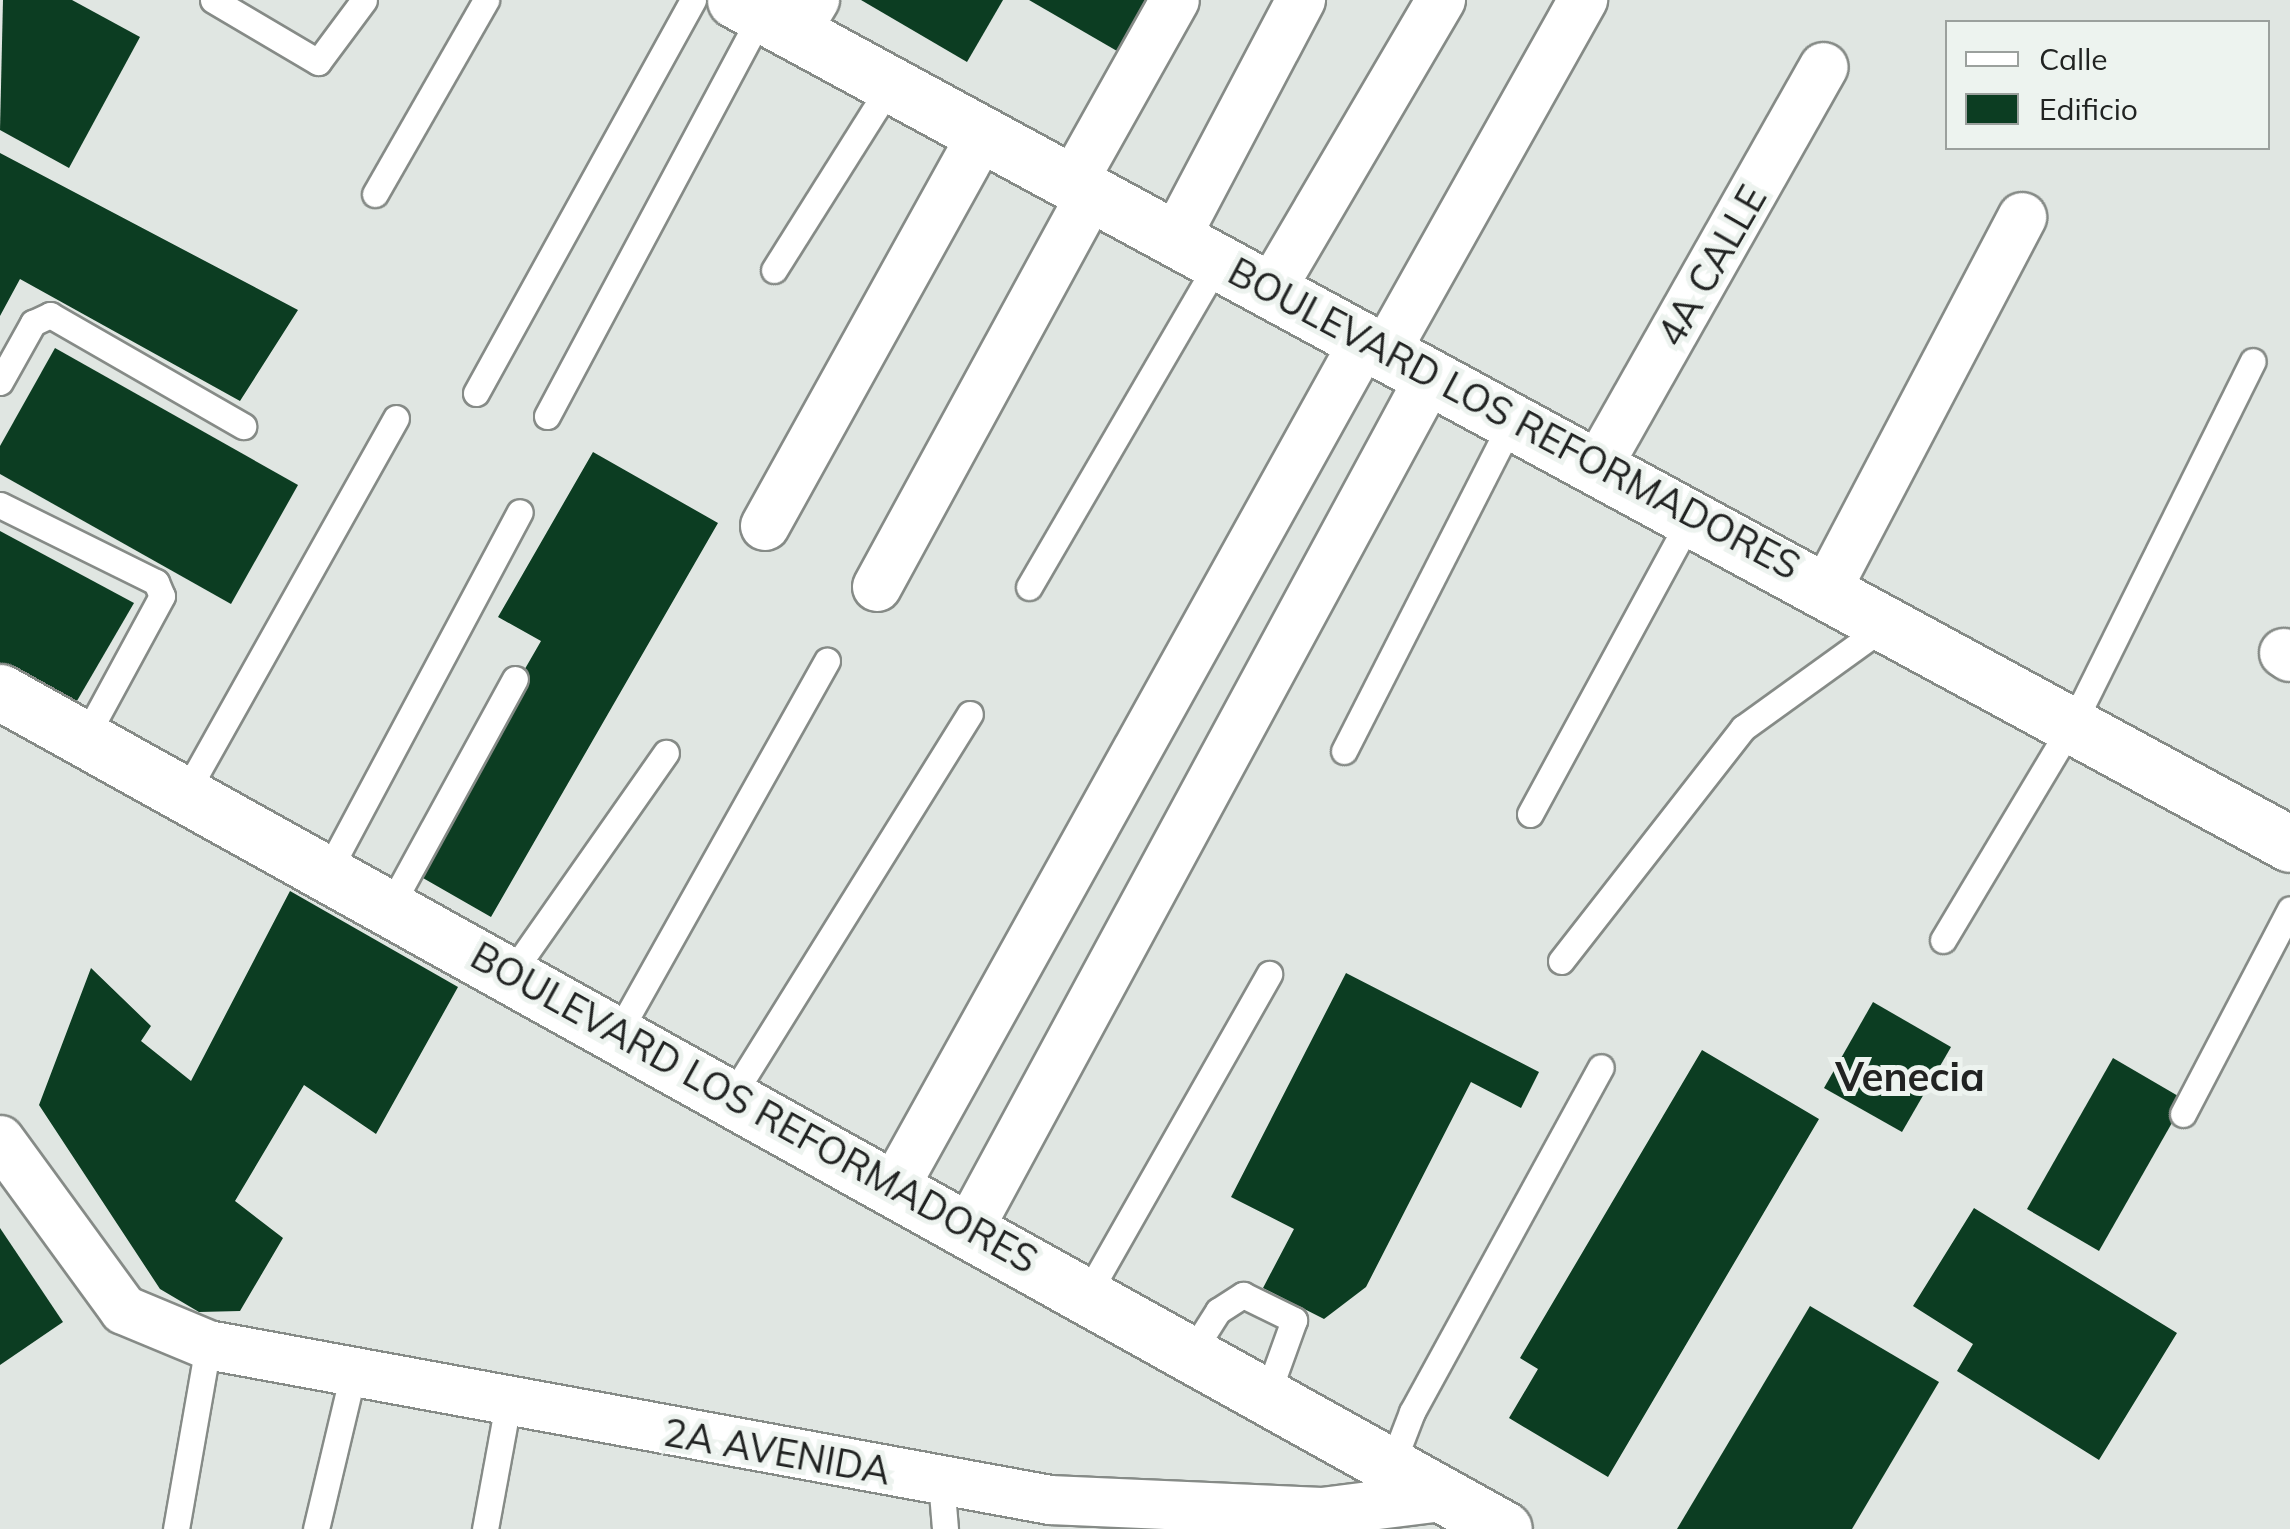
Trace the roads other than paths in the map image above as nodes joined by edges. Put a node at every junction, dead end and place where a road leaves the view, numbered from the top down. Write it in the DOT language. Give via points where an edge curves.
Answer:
graph roads {
  1 [pos="213,0"];
  2 [pos="364,0"];
  3 [pos="486,0"];
  4 [pos="692,0"];
  5 [pos="1174,0"];
  6 [pos="1301,0"];
  7 [pos="1442,0"];
  8 [pos="1583,0"];
  9 [pos="777,12"];
  10 [pos="1824,67"];
  11 [pos="891,84"];
  12 [pos="983,132"];
  13 [pos="1083,185"];
  14 [pos="374,194"];
  15 [pos="2022,217"];
  16 [pos="1198,247"];
  17 [pos="774,270"];
  18 [pos="1272,288"];
  19 [pos="1394,355"];
  20 [pos="2253,362"];
  21 [pos="0,382"];
  22 [pos="476,393"];
  23 [pos="547,416"];
  24 [pos="396,418"];
  25 [pos="1514,418"];
  26 [pos="243,426"];
  27 [pos="1599,464"];
  28 [pos="0,506"];
  29 [pos="520,512"];
  30 [pos="1693,514"];
  31 [pos="765,526"];
  32 [pos="877,587"];
  33 [pos="1029,587"];
  34 [pos="1827,588"];
  35 [pos="1887,624"];
  36 [pos="826,661"];
  37 [pos="515,679"];
  38 [pos="0,692"];
  39 [pos="970,714"];
  40 [pos="2073,723"];
  41 [pos="85,738"];
  42 [pos="1344,751"];
  43 [pos="666,753"];
  44 [pos="185,794"];
  45 [pos="1530,814"];
  46 [pos="2290,844"];
  47 [pos="326,873"];
  48 [pos="390,907"];
  49 [pos="2290,909"];
  50 [pos="1944,940"];
  51 [pos="1562,961"];
  52 [pos="510,974"];
  53 [pos="1269,974"];
  54 [pos="618,1033"];
  55 [pos="1601,1067"];
  56 [pos="732,1096"];
  57 [pos="2183,1114"];
  58 [pos="0,1140"];
  59 [pos="895,1186"];
  60 [pos="970,1227"];
  61 [pos="1088,1292"];
  62 [pos="208,1345"];
  63 [pos="1192,1352"];
  64 [pos="354,1374"];
  65 [pos="1267,1395"];
  66 [pos="508,1404"];
  67 [pos="941,1481"];
  68 [pos="1381,1500"];
  69 [pos="1474,1518"];
  70 [pos="1320,1521"];
  71 [pos="176,1529"];
  72 [pos="316,1529"];
  73 [pos="485,1529"];
  74 [pos="945,1529"];
  1 -- 2 [label="lane" via="318,62"];
  3 -- 14 [label="lane"];
  4 -- 22 [label="lane"];
  5 -- 13 [label="street"];
  6 -- 16 [label="street"];
  7 -- 18 [label="street"];
  8 -- 19 [label="street"];
  9 -- 11 [label="main road, BOULEVARD LOS REFORMADORES"];
  9 -- 23 [label="lane"];
  10 -- 27 [label="street, 4A CALLE"];
  11 -- 12 [label="main road, BOULEVARD LOS REFORMADORES"];
  11 -- 17 [label="lane"];
  12 -- 13 [label="main road, BOULEVARD LOS REFORMADORES"];
  12 -- 31 [label="street"];
  13 -- 16 [label="main road, BOULEVARD LOS REFORMADORES"];
  13 -- 32 [label="street"];
  15 -- 34 [label="street"];
  16 -- 18 [label="main road, BOULEVARD LOS REFORMADORES"];
  16 -- 33 [label="lane"];
  18 -- 19 [label="main road, BOULEVARD LOS REFORMADORES"];
  19 -- 25 [label="main road, BOULEVARD LOS REFORMADORES"];
  19 -- 59 [label="street"];
  19 -- 60 [label="street"];
  20 -- 40 [label="lane"];
  21 -- 26 [label="lane" via="33,322 50,316"];
  24 -- 44 [label="lane"];
  25 -- 27 [label="main road, BOULEVARD LOS REFORMADORES"];
  25 -- 42 [label="lane"];
  27 -- 30 [label="main road, BOULEVARD LOS REFORMADORES"];
  28 -- 41 [label="lane" via="156,582 162,596"];
  29 -- 47 [label="lane"];
  30 -- 34 [label="main road, BOULEVARD LOS REFORMADORES"];
  30 -- 45 [label="lane"];
  34 -- 35 [label="main road, BOULEVARD LOS REFORMADORES"];
  35 -- 40 [label="main road, BOULEVARD LOS REFORMADORES"];
  35 -- 51 [label="lane" via="1744,728"];
  36 -- 54 [label="lane"];
  37 -- 48 [label="lane"];
  38 -- 41 [label="main road, BOULEVARD LOS REFORMADORES"];
  39 -- 56 [label="lane"];
  40 -- 46 [label="main road, BOULEVARD LOS REFORMADORES"];
  40 -- 50 [label="lane"];
  41 -- 44 [label="main road, BOULEVARD LOS REFORMADORES"];
  43 -- 52 [label="lane"];
  44 -- 47 [label="main road, BOULEVARD LOS REFORMADORES"];
  47 -- 48 [label="main road, BOULEVARD LOS REFORMADORES"];
  48 -- 52 [label="main road, BOULEVARD LOS REFORMADORES"];
  49 -- 57 [label="lane"];
  52 -- 54 [label="main road, BOULEVARD LOS REFORMADORES"];
  53 -- 61 [label="lane"];
  54 -- 56 [label="main road, BOULEVARD LOS REFORMADORES"];
  55 -- 68 [label="lane" via="1412,1412"];
  56 -- 59 [label="main road, BOULEVARD LOS REFORMADORES"];
  58 -- 62 [label="street, 2A AVENIDA" via="124,1310"];
  59 -- 60 [label="main road, BOULEVARD LOS REFORMADORES"];
  60 -- 61 [label="main road, BOULEVARD LOS REFORMADORES"];
  61 -- 63 [label="main road, BOULEVARD LOS REFORMADORES"];
  62 -- 64 [label="street, 2A AVENIDA"];
  62 -- 71 [label="lane"];
  63 -- 65 [label="main road, BOULEVARD LOS REFORMADORES"];
  63 -- 65 [label="lane" via="1230,1300 1243,1295 1282,1313 1297,1326"];
  64 -- 66 [label="street, 2A AVENIDA"];
  64 -- 72 [label="lane"];
  65 -- 68 [label="main road, BOULEVARD LOS REFORMADORES"];
  66 -- 67 [label="street, 2A AVENIDA"];
  66 -- 73 [label="lane"];
  67 -- 70 [label="street, 2A AVENIDA" via="1050,1500"];
  67 -- 74 [label="lane"];
  68 -- 69 [label="main road, BOULEVARD LOS REFORMADORES"];
  68 -- 70 [label="street, 2A AVENIDA"];
}
